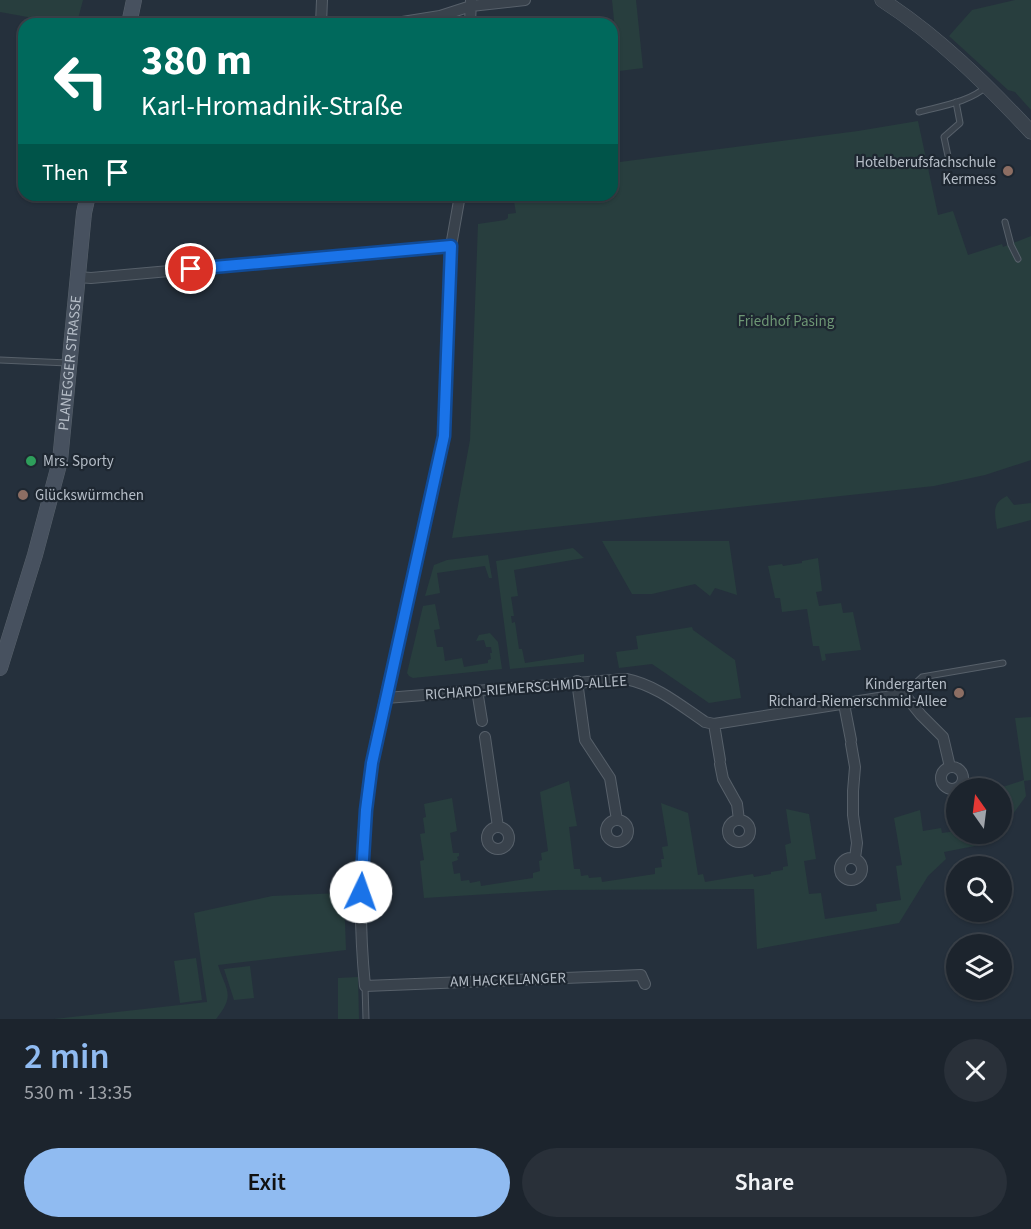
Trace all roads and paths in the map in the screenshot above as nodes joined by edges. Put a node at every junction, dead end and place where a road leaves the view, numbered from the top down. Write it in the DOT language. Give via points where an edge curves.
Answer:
graph roads {
  1 [pos="134,0"];
  2 [pos="322,0"];
  3 [pos="525,0"];
  4 [pos="892,2"];
  5 [pos="471,3"];
  6 [pos="130,18"];
  7 [pos="321,18"];
  8 [pos="428,18"];
  9 [pos="470,18"];
  10 [pos="987,86"];
  11 [pos="956,102"];
  12 [pos="919,112"];
  13 [pos="1031,132"];
  14 [pos="948,156"];
  15 [pos="87,201"];
  16 [pos="459,201"];
  17 [pos="1005,222"];
  18 [pos="451,246"];
  19 [pos="1018,259"];
  20 [pos="78,277"];
  21 [pos="0,360"];
  22 [pos="69,363"];
  23 [pos="1003,663"];
  24 [pos="0,669"];
  25 [pos="577,681"];
  26 [pos="477,690"];
  27 [pos="904,694"];
  28 [pos="386,698"];
  29 [pos="844,704"];
  30 [pos="482,721"];
  31 [pos="714,724"];
  32 [pos="485,737"];
  33 [pos="950,767"];
  34 [pos="617,820"];
  35 [pos="739,820"];
  36 [pos="498,827"];
  37 [pos="855,858"];
  38 [pos="645,984"];
  39 [pos="365,986"];
  40 [pos="366,1019"];
  1 -- 6 [label="main road"];
  2 -- 7 [label="street"];
  3 -- 5 [label="street"];
  4 -- 10 [label="street"];
  5 -- 8 [label="street"];
  5 -- 9 [label="street"];
  10 -- 11 [label="lane"];
  10 -- 13 [label="street"];
  11 -- 12 [label="lane"];
  11 -- 14 [label="lane" via="960,123 944,137"];
  15 -- 20 [label="main road, PLANEGGER STRASSE"];
  16 -- 18 [label="street"];
  17 -- 19 [label="lane"];
  18 -- 20 [label="street"];
  18 -- 28 [label="street" via="444,436"];
  20 -- 22 [label="main road, PLANEGGER STRASSE"];
  21 -- 22 [label="lane"];
  22 -- 24 [label="main road, PLANEGGER STRASSE" via="60,460"];
  23 -- 27 [label="lane" via="922,676"];
  25 -- 26 [label="street, RICHARD-RIEMERSCHMID-ALLEE"];
  25 -- 31 [label="street, RICHARD-RIEMERSCHMID-ALLEE" via="640,681"];
  25 -- 34 [label="street" via="585,740 610,778"];
  26 -- 28 [label="street, RICHARD-RIEMERSCHMID-ALLEE"];
  26 -- 30 [label="street"];
  27 -- 29 [label="street"];
  27 -- 33 [label="street" via="944,736"];
  28 -- 39 [label="street" via="366,810 361,907"];
  29 -- 31 [label="street"];
  29 -- 37 [label="street" via="855,767"];
  31 -- 35 [label="street" via="723,779 737,804"];
  32 -- 36 [label="street"];
  38 -- 39 [label="street, AM HACKELANGER" via="641,975"];
  39 -- 40 [label="lane"];
}
